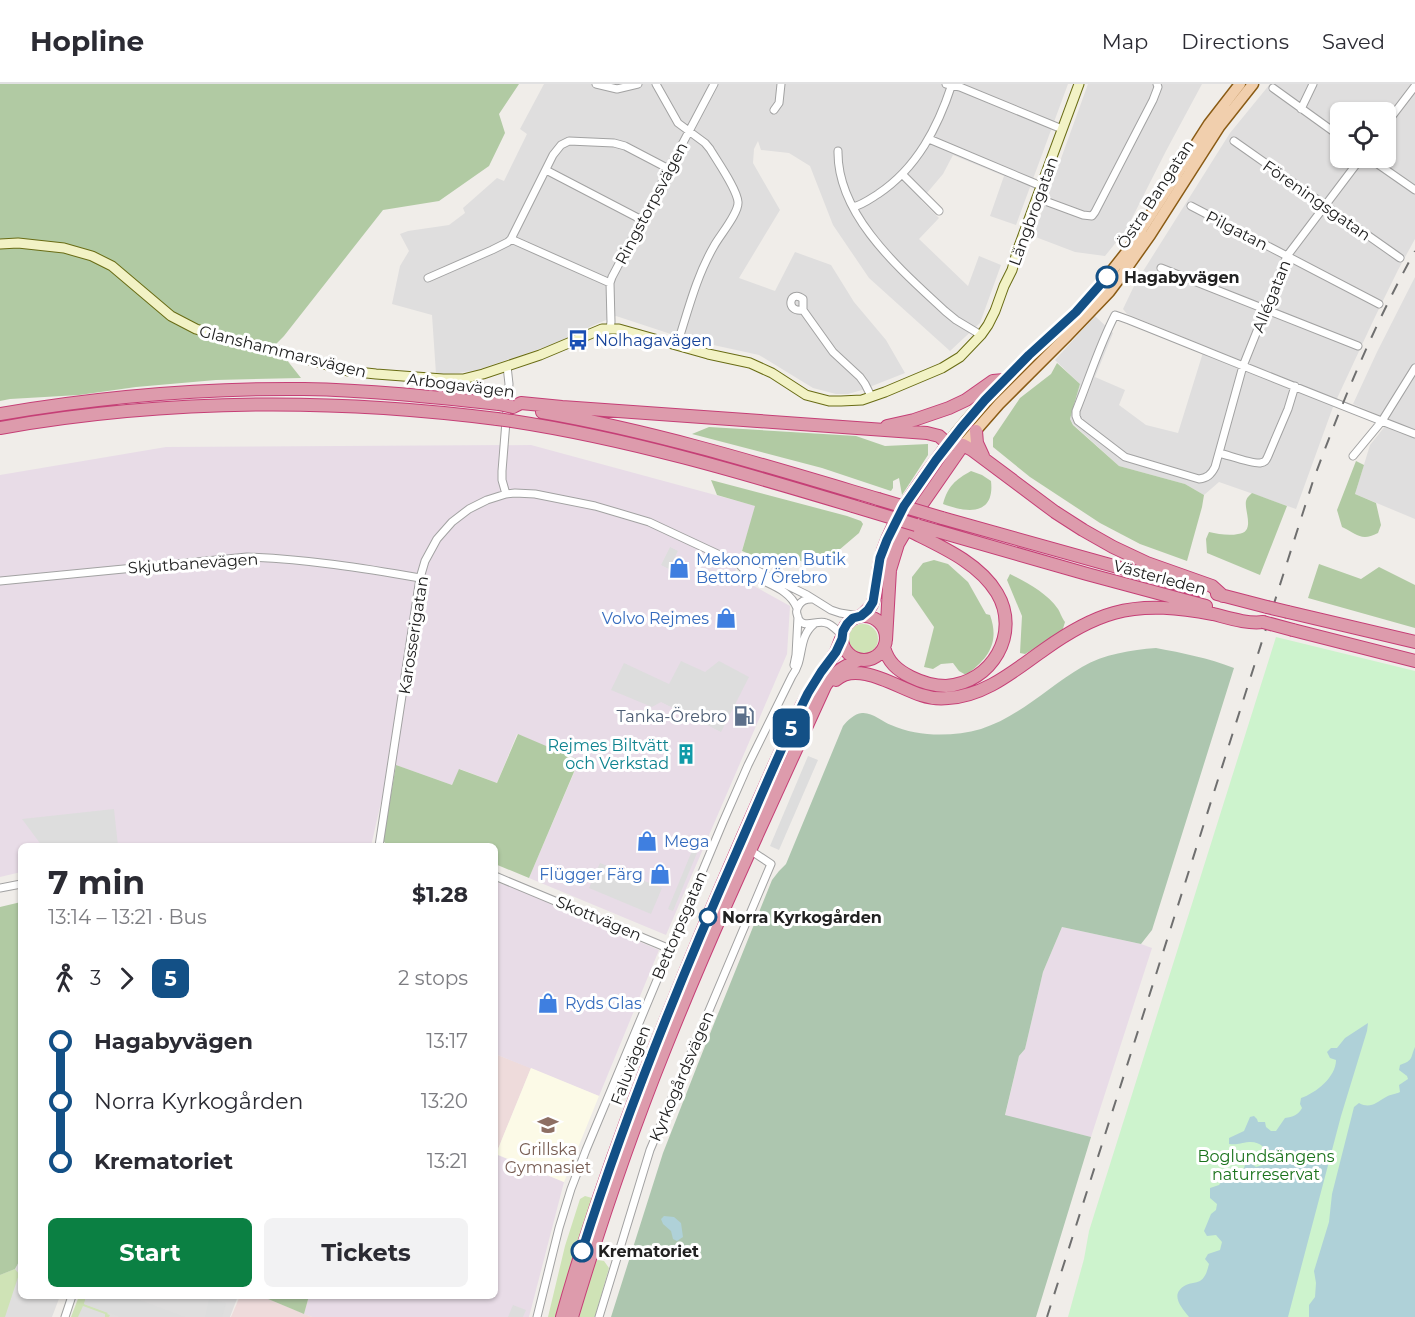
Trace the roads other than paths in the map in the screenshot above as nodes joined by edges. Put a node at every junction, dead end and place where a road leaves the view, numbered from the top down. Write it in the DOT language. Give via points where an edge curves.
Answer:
graph roads {
  1 [pos="596,84"];
  2 [pos="638,84"];
  3 [pos="656,84"];
  4 [pos="714,84"];
  5 [pos="781,84"];
  6 [pos="946,84"];
  7 [pos="952,84"];
  8 [pos="1079,84"];
  9 [pos="1157,84"];
  10 [pos="1240,84"];
  11 [pos="1253,84"];
  12 [pos="1313,84"];
  13 [pos="1413,86"];
  14 [pos="1273,88"];
  15 [pos="1302,109"];
  16 [pos="1396,110"];
  17 [pos="774,111"];
  18 [pos="1062,129"];
  19 [pos="1330,129"];
  20 [pos="689,131"];
  21 [pos="929,139"];
  22 [pos="1234,141"];
  23 [pos="838,151"];
  24 [pos="1353,168"];
  25 [pos="1383,168"];
  26 [pos="669,169"];
  27 [pos="546,170"];
  28 [pos="902,174"];
  29 [pos="1041,186"];
  30 [pos="1415,190"];
  31 [pos="1037,198"];
  32 [pos="1325,205"];
  33 [pos="1191,206"];
  34 [pos="854,207"];
  35 [pos="939,210"];
  36 [pos="642,220"];
  37 [pos="511,239"];
  38 [pos="0,244"];
  39 [pos="1287,256"];
  40 [pos="1400,258"];
  41 [pos="1161,268"];
  42 [pos="428,278"];
  43 [pos="610,283"];
  44 [pos="1090,304"];
  45 [pos="1379,304"];
  46 [pos="1265,309"];
  47 [pos="803,310"];
  48 [pos="610,328"];
  49 [pos="981,336"];
  50 [pos="677,345"];
  51 [pos="1358,346"];
  52 [pos="507,366"];
  53 [pos="1243,366"];
  54 [pos="1415,368"];
  55 [pos="1004,380"];
  56 [pos="1295,386"];
  57 [pos="872,396"];
  58 [pos="513,407"];
  59 [pos="0,414"];
  60 [pos="1382,421"];
  61 [pos="0,428"];
  62 [pos="881,430"];
  63 [pos="976,430"];
  64 [pos="1415,434"];
  65 [pos="948,444"];
  66 [pos="963,445"];
  67 [pos="1219,453"];
  68 [pos="1353,456"];
  69 [pos="985,459"];
  70 [pos="945,469"];
  71 [pos="506,494"];
  72 [pos="853,506"];
  73 [pos="910,508"];
  74 [pos="898,519"];
  75 [pos="914,528"];
  76 [pos="739,564"];
  77 [pos="420,578"];
  78 [pos="0,581"];
  79 [pos="1187,582"];
  80 [pos="814,600"];
  81 [pos="1181,604"];
  82 [pos="797,608"];
  83 [pos="860,616"];
  84 [pos="798,617"];
  85 [pos="814,624"];
  86 [pos="842,637"];
  87 [pos="1415,642"];
  88 [pos="885,644"];
  89 [pos="860,660"];
  90 [pos="1415,661"];
  91 [pos="792,676"];
  92 [pos="905,688"];
  93 [pos="804,732"];
  94 [pos="379,843"];
  95 [pos="750,850"];
  96 [pos="498,877"];
  97 [pos="18,885"];
  98 [pos="0,888"];
  99 [pos="669,949"];
  100 [pos="693,967"];
  101 [pos="71,1299"];
  102 [pos="65,1317"];
  103 [pos="537,1317"];
  104 [pos="562,1317"];
  105 [pos="572,1317"];
  106 [pos="599,1317"];
  1 -- 2 [label="street" via="617,90"];
  3 -- 20 [label="street" via="678,123"];
  4 -- 20 [label="street, Ringstorpsvägen"];
  5 -- 17 [label="street"];
  6 -- 7 [label="street"];
  7 -- 18 [label="street"];
  7 -- 21 [label="street"];
  8 -- 18 [label="street, Längbrogatan"];
  9 -- 31 [label="street" via="1153,100 1092,216"];
  10 -- 44 [label="main road, Östra Bangatan" via="1209,124"];
  11 -- 44 [label="main road, Östra Bangatan" via="1219,127 1121,276"];
  12 -- 15 [label="street"];
  13 -- 16 [label="street"];
  14 -- 15 [label="street"];
  15 -- 19 [label="street"];
  18 -- 29 [label="street, Längbrogatan"];
  20 -- 26 [label="street, Ringstorpsvägen"];
  20 -- 50 [label="street" via="710,149 734,190 738,206 699,274"];
  21 -- 28 [label="street"];
  21 -- 29 [label="street"];
  22 -- 32 [label="street, Föreningsgatan"];
  23 -- 34 [label="street" via="842,182"];
  24 -- 32 [label="street, Allégatan"];
  25 -- 30 [label="street"];
  26 -- 27 [label="street" via="625,146 574,141 561,145"];
  26 -- 36 [label="street, Ringstorpsvägen"];
  27 -- 36 [label="street"];
  27 -- 37 [label="street"];
  28 -- 34 [label="street"];
  28 -- 35 [label="street"];
  29 -- 31 [label="street, Längbrogatan"];
  31 -- 49 [label="street, Längbrogatan" via="1012,270"];
  32 -- 39 [label="street, Allégatan"];
  32 -- 40 [label="street, Föreningsgatan"];
  33 -- 39 [label="street, Pilgatan"];
  34 -- 49 [label="street" via="887,255 945,311"];
  36 -- 43 [label="street, Ringstorpsvägen"];
  37 -- 42 [label="street"];
  37 -- 43 [label="street"];
  38 -- 52 [label="street, Glanshammarsvägen" via="64,248 92,256 112,266 171,316 190,326 348,371 463,379"];
  39 -- 45 [label="street, Pilgatan"];
  39 -- 46 [label="street, Allégatan"];
  41 -- 46 [label="street"];
  43 -- 48 [label="street, Ringstorpsvägen"];
  44 -- 55 [label="main road, Östra Bangatan"];
  44 -- 63 [label="main road, Östra Bangatan"];
  46 -- 51 [label="street"];
  46 -- 53 [label="street, Allégatan"];
  47 -- 57 [label="street"];
  48 -- 50 [label="street"];
  48 -- 52 [label="street, Glanshammarsvägen"];
  49 -- 57 [label="street" via="952,362"];
  50 -- 57 [label="street" via="750,363 806,395 835,401"];
  52 -- 71 [label="street" via="502,471"];
  53 -- 56 [label="street"];
  53 -- 67 [label="street, Allégatan"];
  53 -- 67 [label="street, Allégatan" via="1116,315 1076,411 1078,421 1125,457 1193,477 1210,476"];
  54 -- 60 [label="street"];
  55 -- 62 [label="highway" via="993,381 950,408"];
  55 -- 65 [label="main road, Östra Bangatan"];
  56 -- 60 [label="street"];
  56 -- 67 [label="street" via="1265,461"];
  58 -- 59 [label="highway, Arbogavägen, bridge" via="390,393 268,389 106,399"];
  58 -- 62 [label="highway" via="521,403"];
  58 -- 73 [label="highway, Arbogavägen, bridge" via="661,437"];
  60 -- 64 [label="street"];
  60 -- 68 [label="street"];
  61 -- 72 [label="highway, Arbogavägen, bridge" via="108,412 230,405 421,410 589,434 766,479"];
  62 -- 65 [label="highway" via="927,433"];
  63 -- 66 [label="main road, Östra Bangatan"];
  63 -- 69 [label="highway"];
  65 -- 66 [label="highway"];
  65 -- 70 [label="highway"];
  65 -- 73 [label="highway, Östra Bangatan"];
  66 -- 69 [label="highway, Västerleden"];
  66 -- 70 [label="highway, Östra Bangatan"];
  69 -- 79 [label="highway, Västerleden" via="1073,525"];
  70 -- 73 [label="highway, Östra Bangatan"];
  71 -- 76 [label="street, Karosserigatan" via="535,494 620,512 669,530"];
  71 -- 77 [label="street, Karosserigatan" via="469,509 452,522 437,538"];
  72 -- 74 [label="highway, Arbogavägen, bridge"];
  72 -- 75 [label="highway, bridge"];
  73 -- 79 [label="highway, Västerleden, bridge"];
  73 -- 83 [label="highway" via="893,526 883,549 874,600"];
  73 -- 88 [label="highway" via="889,578"];
  74 -- 75 [label="highway, Västerleden, bridge"];
  75 -- 81 [label="highway, Västerleden" via="1087,574"];
  75 -- 88 [label="highway" via="986,579 1004,610 1005,638 998,655 980,674 946,686 903,673 890,661"];
  76 -- 80 [label="street, Karosserigatan"];
  76 -- 82 [label="street, Karosserigatan" via="789,595"];
  77 -- 78 [label="street, Skjutbanevägen" via="287,558 248,557"];
  77 -- 94 [label="street, Karosserigatan"];
  79 -- 87 [label="highway, Västerleden, bridge" via="1223,596"];
  80 -- 82 [label="street" via="804,600"];
  80 -- 83 [label="street, Karosserigatan" via="835,612"];
  81 -- 90 [label="highway, bridge"];
  81 -- 92 [label="highway" via="1131,610 1092,621 999,680 966,695 934,698"];
  82 -- 84 [label="street"];
  83 -- 86 [label="highway" via="847,624"];
  83 -- 88 [label="highway" via="880,623"];
  84 -- 85 [label="street" via="804,623"];
  84 -- 91 [label="street, Bettorpsgatan"];
  85 -- 86 [label="street" via="826,622"];
  85 -- 91 [label="street, Bettorpsgatan" via="806,632"];
  86 -- 89 [label="highway" via="847,653"];
  86 -- 100 [label="highway, Faluvägen" via="802,705 727,872"];
  88 -- 89 [label="highway" via="877,656"];
  89 -- 92 [label="highway"];
  89 -- 93 [label="highway, Faluvägen" via="842,667 829,680"];
  91 -- 99 [label="street, Bettorpsgatan" via="748,765"];
  92 -- 93 [label="highway" via="863,674 843,674 826,693"];
  93 -- 95 [label="highway, Faluvägen"];
  95 -- 100 [label="highway, Faluvägen"];
  95 -- 106 [label="street, Kyrkogårdsvägen" via="771,864 650,1150"];
  96 -- 99 [label="street, Skottvägen"];
  97 -- 98 [label="street"];
  99 -- 103 [label="street, Bettorpsgatan" via="571,1189"];
  100 -- 104 [label="highway, Faluvägen" via="644,1074"];
  100 -- 105 [label="highway, Faluvägen" via="622,1162"];
  101 -- 102 [label="street"];
}
